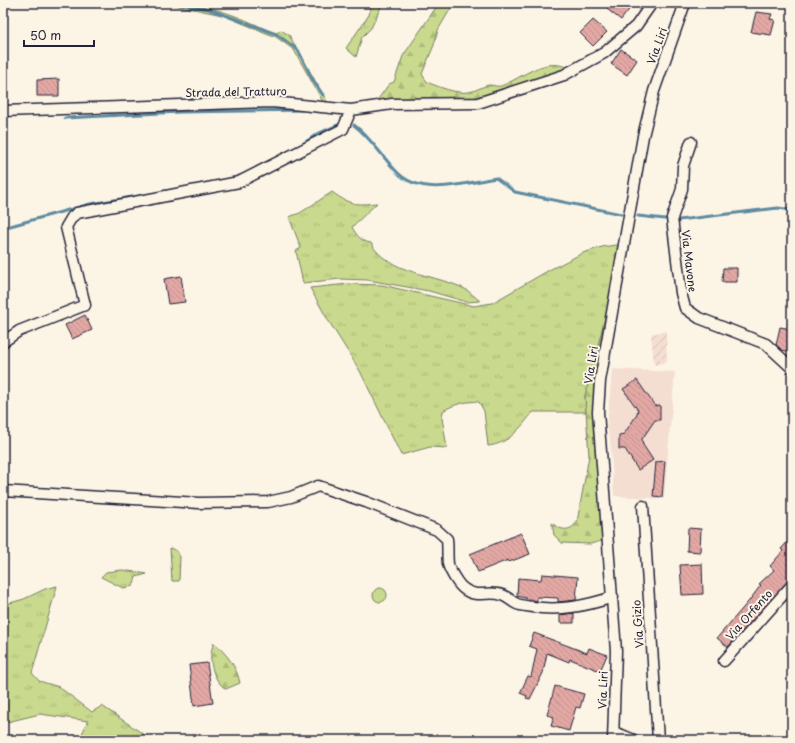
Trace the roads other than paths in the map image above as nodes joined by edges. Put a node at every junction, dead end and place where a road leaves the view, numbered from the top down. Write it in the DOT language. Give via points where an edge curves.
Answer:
graph roads {
  1 [pos="652,3"];
  2 [pos="685,3"];
  3 [pos="351,110"];
  4 [pos="3,112"];
  5 [pos="691,142"];
  6 [pos="3,342"];
  7 [pos="792,368"];
  8 [pos="3,491"];
  9 [pos="643,506"];
  10 [pos="792,584"];
  11 [pos="613,597"];
  12 [pos="724,661"];
  13 [pos="614,736"];
  14 [pos="634,740"];
  15 [pos="658,740"];
  1 -- 3 [label="street, Strada del Tratturo" via="636,26 604,53 564,75 478,103 392,104"];
  2 -- 11 [label="street, Via Liri" via="654,91 643,136 600,381 598,412"];
  3 -- 4 [label="street, Strada del Tratturo" via="272,102"];
  3 -- 6 [label="street" via="343,129 239,182 77,213 66,227 85,305 19,331"];
  5 -- 7 [label="street, Via Mavone" via="683,166 682,190 672,218 680,293 685,308 699,318 766,344"];
  8 -- 11 [label="street" via="199,503 268,502 291,497 318,486 436,530 447,540 448,564 458,583 473,594 502,595 518,605 544,608 570,608"];
  9 -- 15 [label="street, Via Gizio"];
  10 -- 12 [label="street, Via Orfento"];
  11 -- 13 [label="street, Via Liri" via="616,652"];
  13 -- 14 [label="street"];
}
